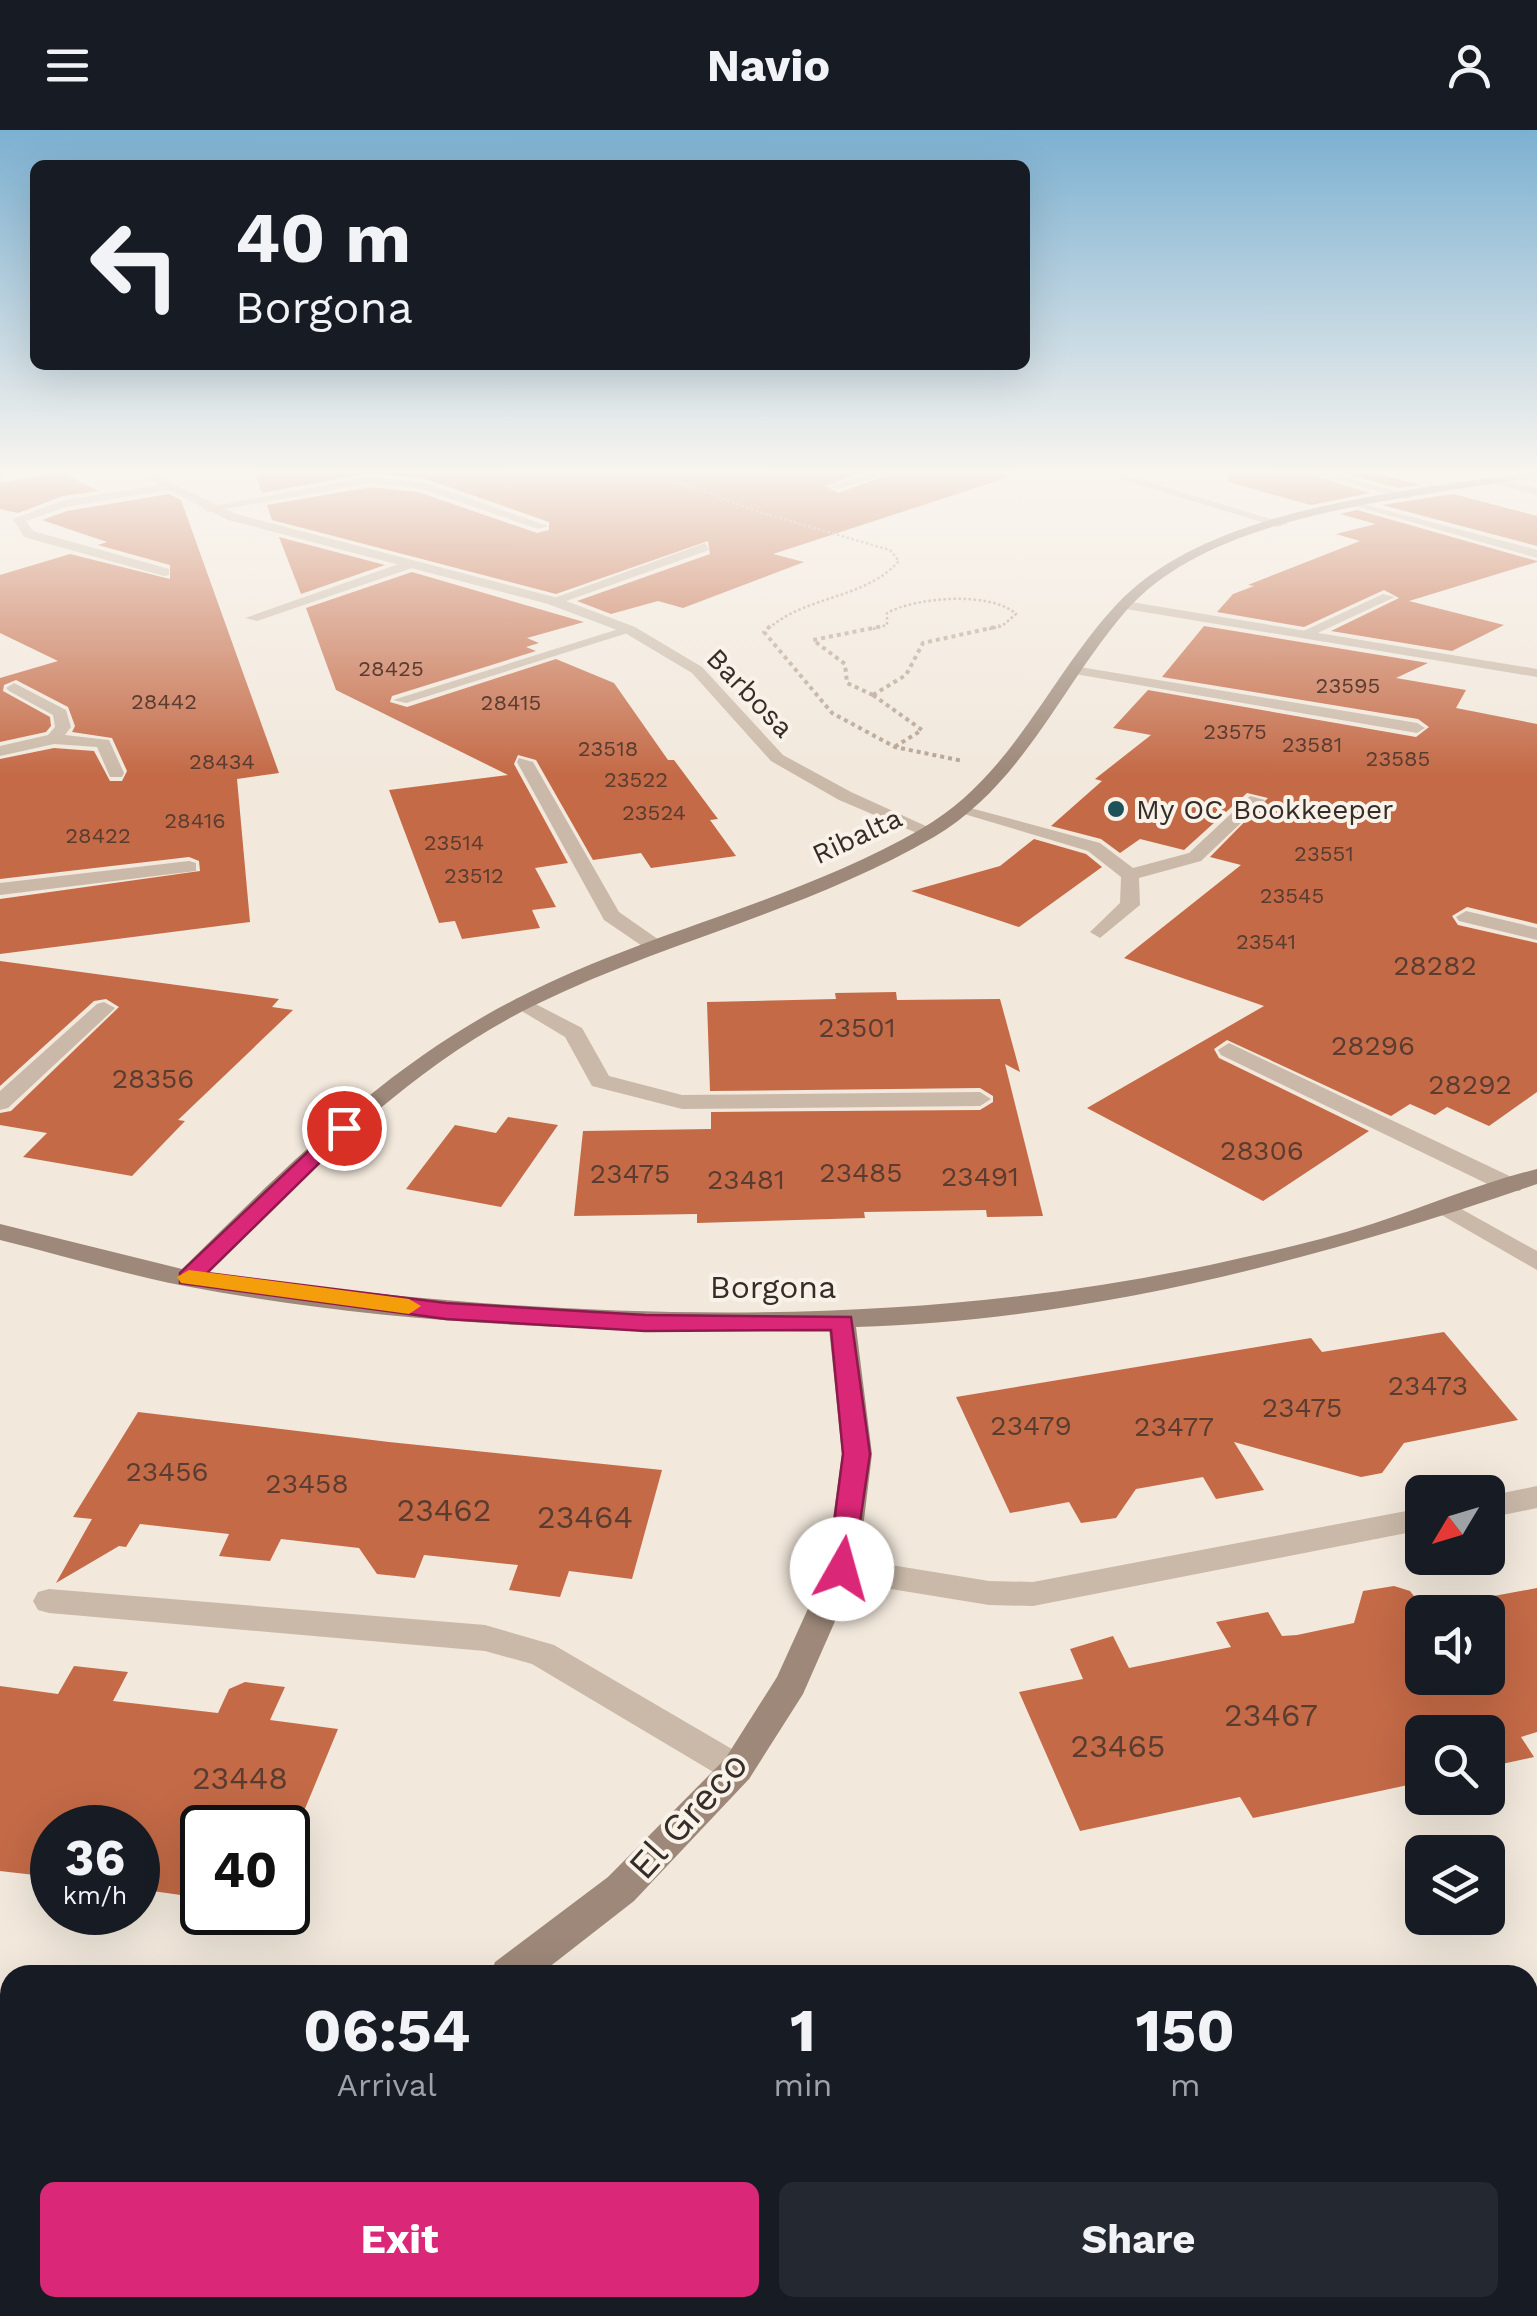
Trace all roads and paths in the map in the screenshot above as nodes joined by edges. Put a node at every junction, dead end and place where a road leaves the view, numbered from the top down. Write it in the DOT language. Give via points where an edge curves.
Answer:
graph roads {
  1 [pos="160,571"];
  2 [pos="389,571"];
  3 [pos="436,571"];
  4 [pos="639,571"];
  5 [pos="887,571"];
  6 [pos="1168,571"];
  7 [pos="164,572"];
  8 [pos="1388,598"];
  9 [pos="553,602"];
  10 [pos="1125,605"];
  11 [pos="252,618"];
  12 [pos="630,630"];
  13 [pos="1304,634"];
  14 [pos="1074,670"];
  15 [pos="1536,671"];
  16 [pos="14,688"];
  17 [pos="873,695"];
  18 [pos="401,700"];
  19 [pos="1417,728"];
  20 [pos="54,739"];
  21 [pos="894,746"];
  22 [pos="0,751"];
  23 [pos="524,762"];
  24 [pos="1009,769"];
  25 [pos="116,773"];
  26 [pos="1256,800"];
  27 [pos="963,811"];
  28 [pos="930,832"];
  29 [pos="189,867"];
  30 [pos="1130,875"];
  31 [pos="0,889"];
  32 [pos="1466,916"];
  33 [pos="1100,932"];
  34 [pos="1537,934"];
  35 [pos="656,946"];
  36 [pos="522,1004"];
  37 [pos="104,1008"];
  38 [pos="1230,1050"];
  39 [pos="980,1100"];
  40 [pos="0,1103"];
  41 [pos="1537,1176"];
  42 [pos="1512,1186"];
  43 [pos="1447,1208"];
  44 [pos="0,1232"];
  45 [pos="1537,1262"];
  46 [pos="188,1278"];
  47 [pos="842,1322"];
  48 [pos="1537,1497"];
  49 [pos="1505,1504"];
  50 [pos="1405,1522"];
  51 [pos="842,1569"];
  52 [pos="49,1601"];
  53 [pos="736,1769"];
  54 [pos="521,1965"];
  1 -- 7 [label="street"];
  2 -- 11 [label="street"];
  3 -- 9 [label="street, Barbosa"];
  4 -- 9 [label="street"];
  5 -- 21 [label="path" via="764,632 832,713"];
  6 -- 10 [label="street, Ribalta"];
  8 -- 13 [label="street"];
  9 -- 12 [label="street, Barbosa"];
  10 -- 13 [label="street"];
  10 -- 14 [label="street, Ribalta"];
  12 -- 18 [label="street"];
  12 -- 28 [label="street, Barbosa" via="697,670 777,758"];
  13 -- 15 [label="street"];
  14 -- 19 [label="street"];
  14 -- 24 [label="street, Ribalta"];
  16 -- 20 [label="street" via="60,713 63,727"];
  17 -- 17 [label="path" via="910,673 922,643 1002,626 1016,614 997,600 953,601 894,609 880,628 840,630 813,640 845,664 847,683"];
  17 -- 21 [label="path" via="922,730"];
  20 -- 22 [label="street"];
  20 -- 25 [label="street" via="103,742"];
  21 -- 24 [label="path"];
  23 -- 35 [label="street" via="611,916"];
  24 -- 27 [label="street, Ribalta"];
  26 -- 30 [label="street" via="1195,857"];
  27 -- 28 [label="street, Ribalta"];
  27 -- 30 [label="street" via="1094,847"];
  28 -- 35 [label="street, Ribalta" via="876,861"];
  29 -- 31 [label="street"];
  30 -- 33 [label="street" via="1130,904"];
  32 -- 34 [label="street"];
  35 -- 36 [label="street, Ribalta"];
  36 -- 39 [label="street" via="574,1034 600,1081 682,1102"];
  36 -- 46 [label="street, Ribalta" via="393,1084"];
  37 -- 40 [label="street"];
  38 -- 42 [label="street"];
  41 -- 42 [label="street, Borgona"];
  42 -- 43 [label="street, Borgona"];
  43 -- 45 [label="street"];
  43 -- 47 [label="street, Borgona" via="1251,1268 1120,1293"];
  44 -- 46 [label="street, Borgona"];
  46 -- 47 [label="street, Borgona" via="446,1311 645,1323"];
  47 -- 51 [label="street, El Greco" via="857,1454"];
  48 -- 49 [label="street"];
  50 -- 51 [label="street" via="1033,1594 988,1594"];
  51 -- 53 [label="street, El Greco" via="791,1684"];
  52 -- 53 [label="street" via="485,1638 542,1654"];
  53 -- 54 [label="street, El Greco" via="622,1888"];
}
